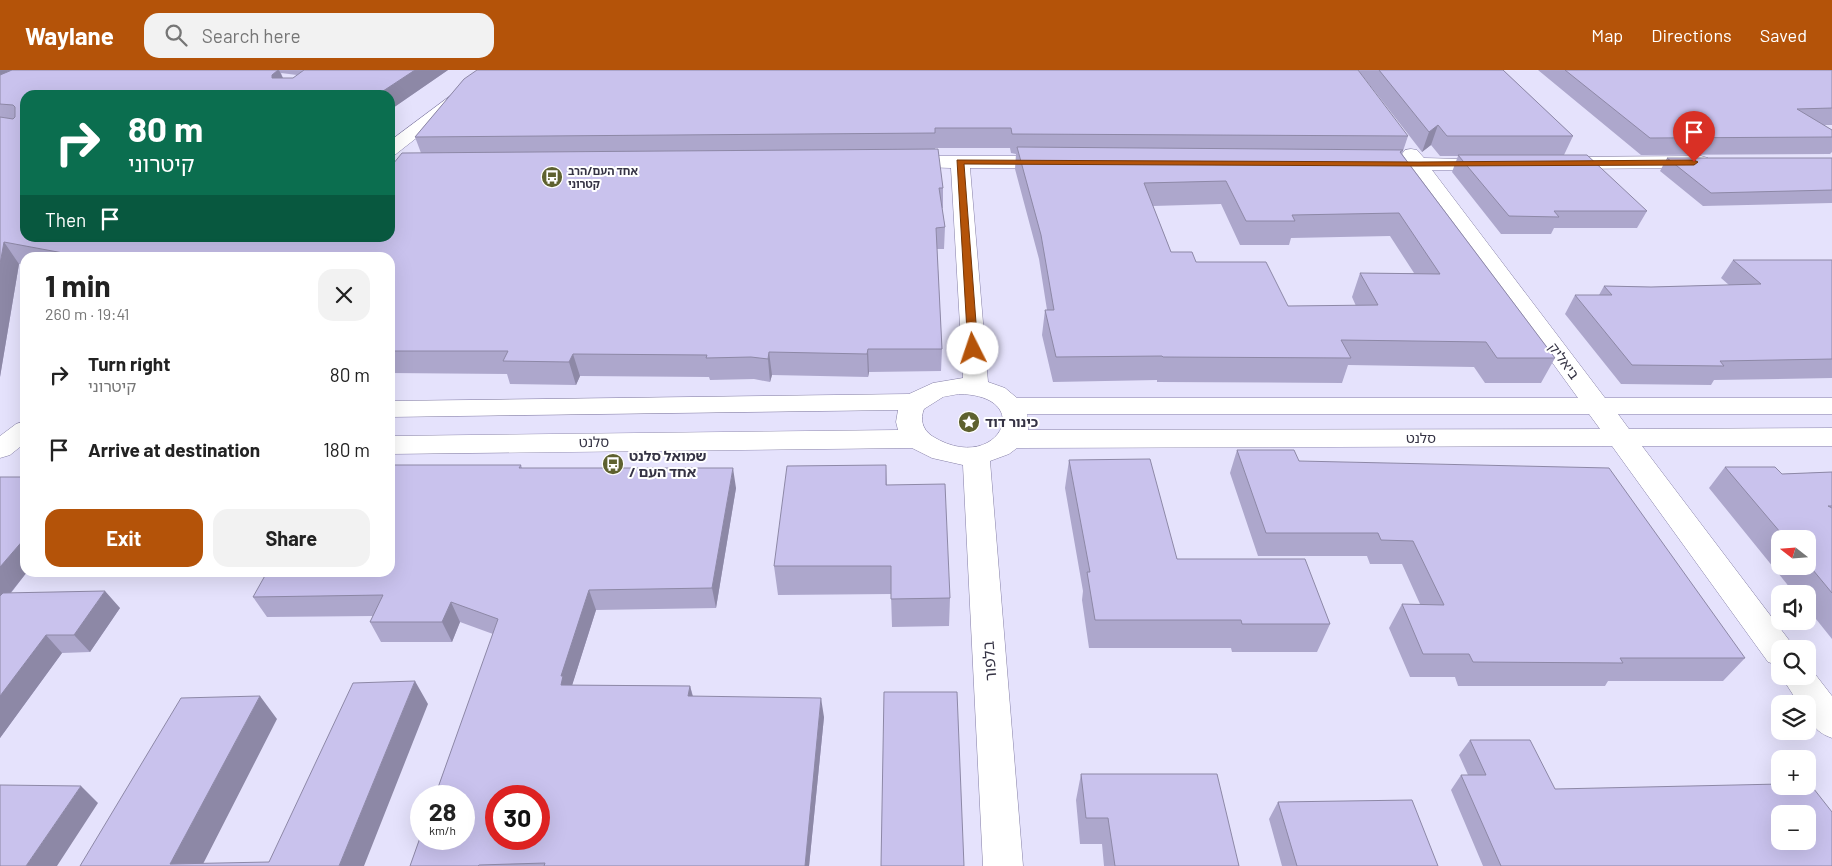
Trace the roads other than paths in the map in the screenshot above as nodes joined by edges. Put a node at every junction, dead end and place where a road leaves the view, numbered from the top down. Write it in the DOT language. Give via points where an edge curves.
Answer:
graph roads {
  1 [pos="495,70"];
  2 [pos="1395,133"];
  3 [pos="395,158"];
  4 [pos="960,161"];
  5 [pos="880,162"];
  6 [pos="1069,162"];
  7 [pos="1714,162"];
  8 [pos="1536,163"];
  9 [pos="1348,164"];
  10 [pos="1418,164"];
  11 [pos="1507,164"];
  12 [pos="976,387"];
  13 [pos="916,402"];
  14 [pos="1012,406"];
  15 [pos="1597,406"];
  16 [pos="1832,406"];
  17 [pos="395,408"];
  18 [pos="20,431"];
  19 [pos="1620,437"];
  20 [pos="1832,437"];
  21 [pos="917,439"];
  22 [pos="1010,439"];
  23 [pos="395,445"];
  24 [pos="0,449"];
  25 [pos="976,455"];
  26 [pos="1771,640"];
  27 [pos="1805,685"];
  28 [pos="1832,723"];
  29 [pos="1003,866"];
  1 -- 3 [label="street"];
  2 -- 10 [label="street, ביאליק"];
  4 -- 5 [label="street"];
  4 -- 6 [label="street"];
  4 -- 12 [label="street"];
  7 -- 8 [label="street"];
  9 -- 10 [label="street"];
  10 -- 11 [label="street"];
  10 -- 15 [label="street, ביאליק"];
  12 -- 13 [label="street" via="941,388"];
  12 -- 14 [label="street" via="990,391"];
  13 -- 17 [label="street"];
  13 -- 21 [label="street" via="909,420"];
  14 -- 15 [label="street"];
  14 -- 22 [label="street" via="1017,417"];
  15 -- 16 [label="street"];
  15 -- 19 [label="street, ביאליק"];
  18 -- 24 [label="street"];
  19 -- 20 [label="street, סלנט"];
  19 -- 22 [label="street, סלנט"];
  19 -- 26 [label="street, ביאליק"];
  21 -- 23 [label="street, סלנט"];
  21 -- 25 [label="street" via="942,453"];
  22 -- 25 [label="street" via="1002,446"];
  25 -- 29 [label="street, בלפור"];
  27 -- 28 [label="street"];
}
